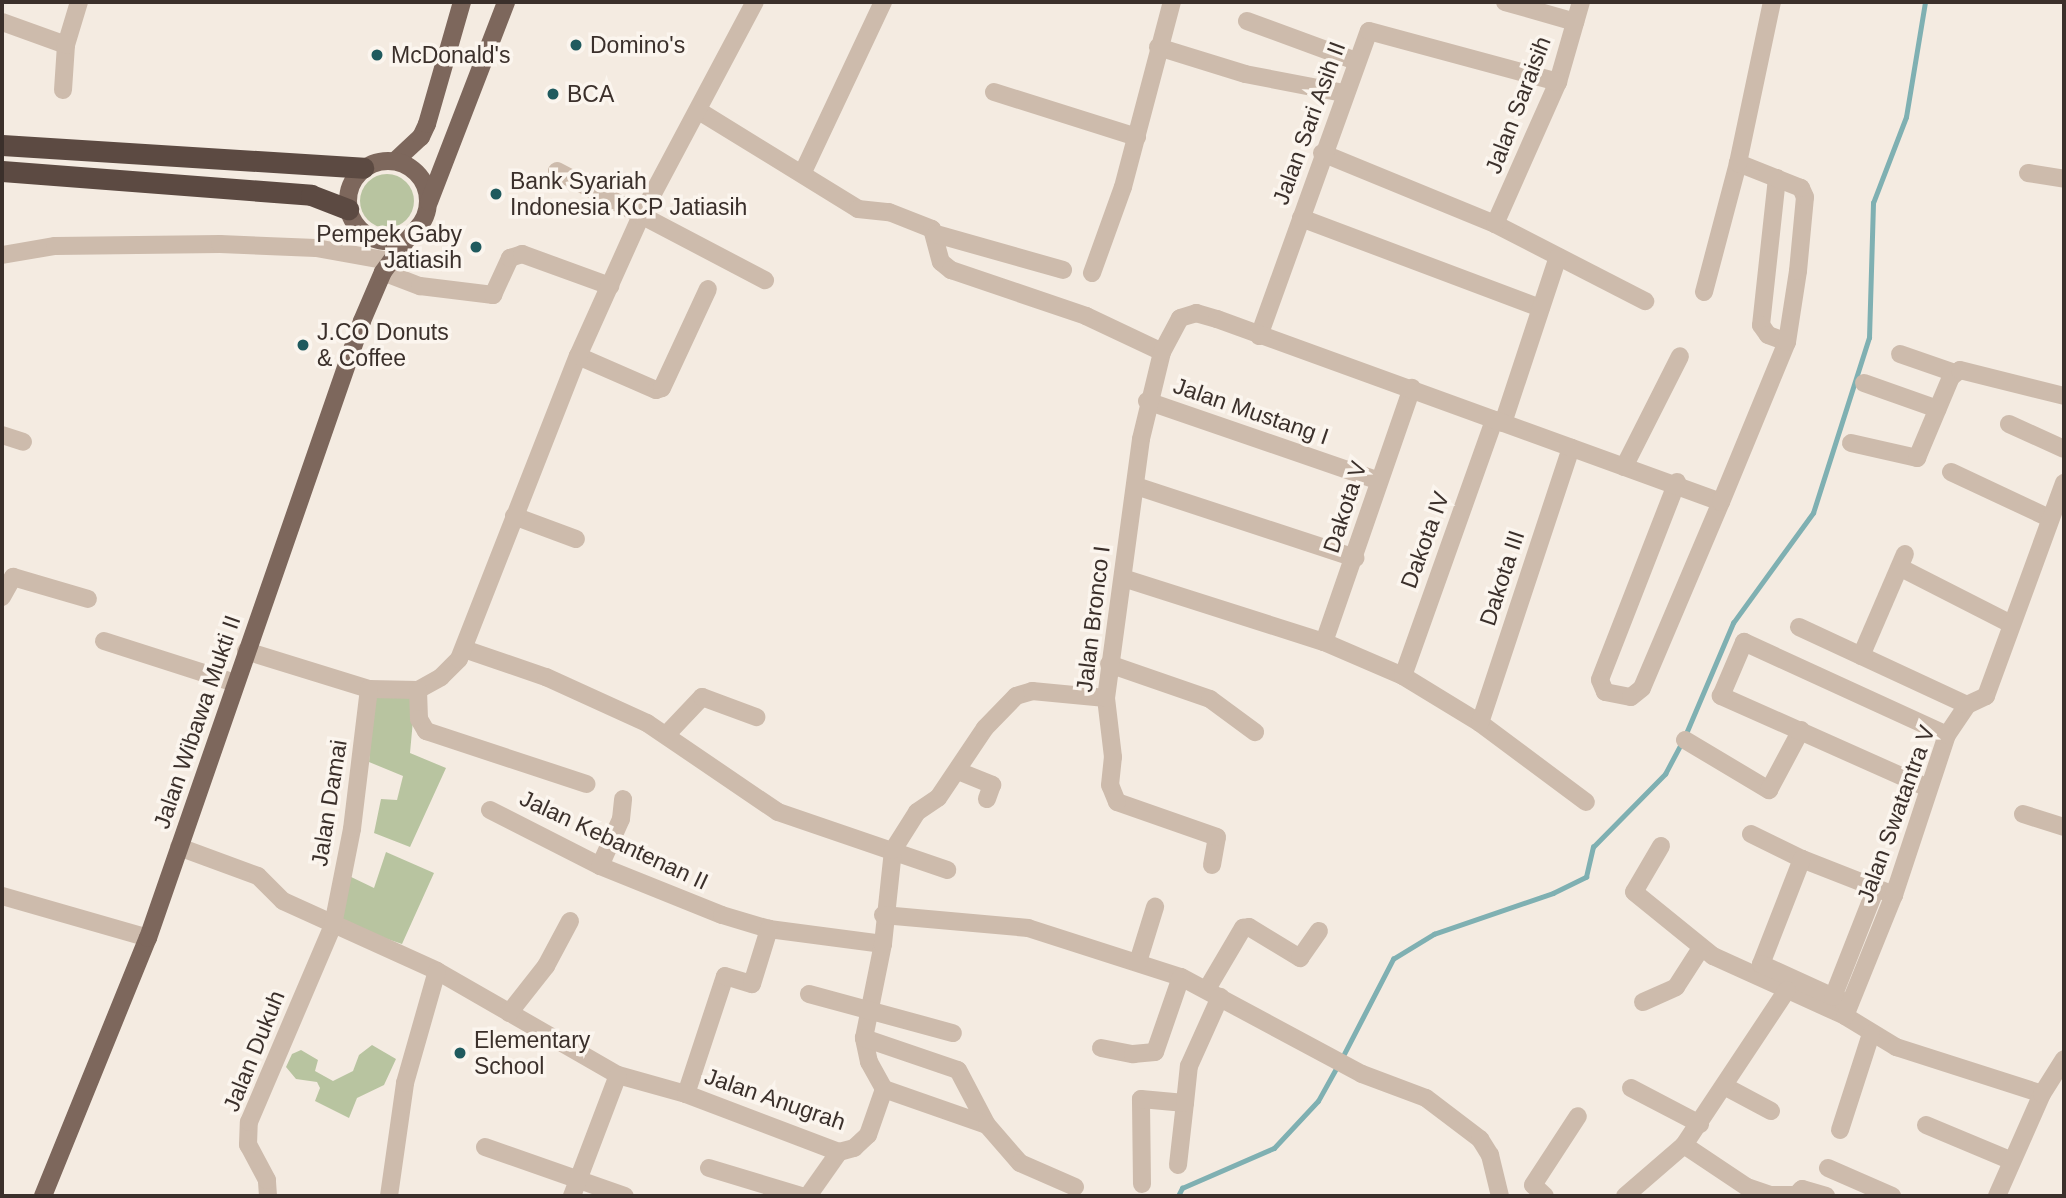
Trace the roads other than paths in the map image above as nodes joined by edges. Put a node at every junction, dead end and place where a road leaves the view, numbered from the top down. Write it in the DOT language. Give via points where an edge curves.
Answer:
graph roads {
  1 [pos="79,2"];
  2 [pos="462,2"];
  3 [pos="506,2"];
  4 [pos="755,2"];
  5 [pos="883,2"];
  6 [pos="1172,2"];
  7 [pos="1505,2"];
  8 [pos="1581,2"];
  9 [pos="1772,2"];
  10 [pos="1247,21"];
  11 [pos="2,22"];
  12 [pos="1575,22"];
  13 [pos="66,45"];
  14 [pos="1158,47"];
  15 [pos="1356,61"];
  16 [pos="1558,82"];
  17 [pos="63,90"];
  18 [pos="994,92"];
  19 [pos="1344,93"];
  20 [pos="699,111"];
  21 [pos="1137,137"];
  22 [pos="2,145"];
  23 [pos="1322,153"];
  24 [pos="396,160"];
  25 [pos="1738,163"];
  26 [pos="363,168"];
  27 [pos="557,170"];
  28 [pos="2,171"];
  29 [pos="803,172"];
  30 [pos="2028,173"];
  31 [pos="1777,178"];
  32 [pos="2064,179"];
  33 [pos="429,202"];
  34 [pos="348,209"];
  35 [pos="641,216"];
  36 [pos="1301,218"];
  37 [pos="1495,224"];
  38 [pos="364,233"];
  39 [pos="411,234"];
  40 [pos="936,234"];
  41 [pos="2,256"];
  42 [pos="1558,257"];
  43 [pos="387,267"];
  44 [pos="1063,270"];
  45 [pos="1092,273"];
  46 [pos="765,280"];
  47 [pos="610,286"];
  48 [pos="708,289"];
  49 [pos="1704,292"];
  50 [pos="1645,300"];
  51 [pos="1541,308"];
  52 [pos="1259,336"];
  53 [pos="1787,342"];
  54 [pos="1162,352"];
  55 [pos="1900,354"];
  56 [pos="578,356"];
  57 [pos="1680,356"];
  58 [pos="1955,373"];
  59 [pos="1864,383"];
  60 [pos="1412,388"];
  61 [pos="2064,396"];
  62 [pos="1147,401"];
  63 [pos="1938,409"];
  64 [pos="1498,422"];
  65 [pos="2010,424"];
  66 [pos="2,435"];
  67 [pos="23,442"];
  68 [pos="1851,443"];
  69 [pos="1572,448"];
  70 [pos="2064,449"];
  71 [pos="1624,467"];
  72 [pos="1951,472"];
  73 [pos="1379,481"];
  74 [pos="1677,482"];
  75 [pos="2064,483"];
  76 [pos="1136,486"];
  77 [pos="1721,502"];
  78 [pos="514,516"];
  79 [pos="2049,517"];
  80 [pos="576,539"];
  81 [pos="1355,558"];
  82 [pos="1123,578"];
  83 [pos="2,596"];
  84 [pos="88,599"];
  85 [pos="2011,624"];
  86 [pos="1799,627"];
  87 [pos="104,640"];
  88 [pos="1324,642"];
  89 [pos="464,649"];
  90 [pos="246,651"];
  91 [pos="1861,656"];
  92 [pos="1109,664"];
  93 [pos="1403,676"];
  94 [pos="235,683"];
  95 [pos="369,689"];
  96 [pos="418,690"];
  97 [pos="1106,698"];
  98 [pos="1967,705"];
  99 [pos="756,718"];
  100 [pos="1480,723"];
  101 [pos="1801,730"];
  102 [pos="1255,732"];
  103 [pos="667,734"];
  104 [pos="1947,734"];
  105 [pos="1685,740"];
  106 [pos="958,771"];
  107 [pos="586,784"];
  108 [pos="1928,788"];
  109 [pos="623,799"];
  110 [pos="987,799"];
  111 [pos="1586,802"];
  112 [pos="490,810"];
  113 [pos="2023,814"];
  114 [pos="2064,827"];
  115 [pos="1751,834"];
  116 [pos="1661,846"];
  117 [pos="179,847"];
  118 [pos="893,850"];
  119 [pos="1802,859"];
  120 [pos="1212,865"];
  121 [pos="600,866"];
  122 [pos="947,870"];
  123 [pos="1876,888"];
  124 [pos="1895,895"];
  125 [pos="2,896"];
  126 [pos="1155,906"];
  127 [pos="883,915"];
  128 [pos="570,921"];
  129 [pos="333,925"];
  130 [pos="769,929"];
  131 [pos="1319,931"];
  132 [pos="148,939"];
  133 [pos="883,944"];
  134 [pos="1701,948"];
  135 [pos="1138,962"];
  136 [pos="437,971"];
  137 [pos="1181,977"];
  138 [pos="1787,989"];
  139 [pos="1213,993"];
  140 [pos="809,994"];
  141 [pos="1643,1002"];
  142 [pos="1842,1006"];
  143 [pos="869,1010"];
  144 [pos="509,1013"];
  145 [pos="953,1033"];
  146 [pos="1871,1034"];
  147 [pos="864,1038"];
  148 [pos="1101,1048"];
  149 [pos="2064,1061"];
  150 [pos="618,1075"];
  151 [pos="1726,1087"];
  152 [pos="1631,1088"];
  153 [pos="884,1089"];
  154 [pos="686,1094"];
  155 [pos="2042,1094"];
  156 [pos="1185,1103"];
  157 [pos="1771,1111"];
  158 [pos="1578,1116"];
  159 [pos="1699,1124"];
  160 [pos="987,1125"];
  161 [pos="1926,1125"];
  162 [pos="1840,1130"];
  163 [pos="1684,1145"];
  164 [pos="485,1147"];
  165 [pos="839,1152"];
  166 [pos="2012,1160"];
  167 [pos="1178,1165"];
  168 [pos="709,1168"];
  169 [pos="1828,1168"];
  170 [pos="579,1177"];
  171 [pos="1142,1184"];
  172 [pos="1075,1187"];
  173 [pos="43,1196"];
  174 [pos="268,1196"];
  175 [pos="388,1196"];
  176 [pos="572,1196"];
  177 [pos="625,1196"];
  178 [pos="802,1196"];
  179 [pos="808,1196"];
  180 [pos="1500,1196"];
  181 [pos="1545,1196"];
  182 [pos="1625,1196"];
  183 [pos="1795,1196"];
  184 [pos="1826,1196"];
  185 [pos="1892,1196"];
  186 [pos="1997,1196"];
  1 -- 13 [label="street"];
  2 -- 24 [label="main road" via="427,124 421,137"];
  3 -- 33 [label="main road"];
  4 -- 20 [label="street"];
  5 -- 29 [label="street"];
  6 -- 14 [label="street"];
  7 -- 12 [label="street"];
  8 -- 12 [label="street, Jalan Saraisih"];
  9 -- 25 [label="street"];
  10 -- 15 [label="street"];
  11 -- 13 [label="street"];
  12 -- 16 [label="street, Jalan Saraisih"];
  13 -- 17 [label="street"];
  14 -- 19 [label="street" via="1245,74"];
  14 -- 21 [label="street"];
  15 -- 16 [label="street, Jalan Sari Asih II" via="1369,32"];
  15 -- 19 [label="street, Jalan Sari Asih II"];
  16 -- 37 [label="street, Jalan Saraisih"];
  18 -- 21 [label="street"];
  19 -- 23 [label="street, Jalan Sari Asih II"];
  20 -- 29 [label="street"];
  20 -- 35 [label="street"];
  21 -- 45 [label="street"];
  22 -- 26 [label="highway"];
  23 -- 36 [label="street, Jalan Sari Asih II"];
  23 -- 37 [label="street"];
  24 -- 26 [label="main road"];
  24 -- 33 [label="main road" via="420,175"];
  25 -- 31 [label="street"];
  25 -- 49 [label="street"];
  26 -- 34 [label="main road" via="351,187"];
  27 -- 35 [label="street"];
  28 -- 34 [label="highway" via="311,195"];
  29 -- 40 [label="street" via="858,209 889,212"];
  30 -- 32 [label="street"];
  31 -- 53 [label="street" via="1761,325 1768,335"];
  31 -- 53 [label="street" via="1798,185 1805,197"];
  33 -- 39 [label="main road" via="424,220"];
  34 -- 38 [label="main road"];
  35 -- 46 [label="street"];
  35 -- 47 [label="street"];
  36 -- 51 [label="street"];
  36 -- 52 [label="street, Jalan Sari Asih II"];
  37 -- 42 [label="street"];
  38 -- 39 [label="main road" via="396,241"];
  38 -- 43 [label="main road"];
  39 -- 43 [label="main road, Jalan Wibawa Mukti II"];
  40 -- 44 [label="street"];
  40 -- 54 [label="street" via="939,260 951,270 1086,316"];
  41 -- 43 [label="street" via="55,246 220,244 316,248"];
  42 -- 50 [label="street"];
  42 -- 51 [label="street, Dakota IV"];
  43 -- 47 [label="street" via="420,286 493,295 510,258 522,254"];
  43 -- 90 [label="main road, Jalan Wibawa Mukti II" via="362,321"];
  47 -- 56 [label="street"];
  48 -- 56 [label="street" via="662,388 656,390"];
  51 -- 64 [label="street, Dakota IV"];
  52 -- 54 [label="street, Jalan Bronco I" via="1207,315 1186,314"];
  52 -- 60 [label="street"];
  53 -- 77 [label="street"];
  54 -- 62 [label="street, Jalan Bronco I"];
  55 -- 58 [label="street"];
  56 -- 78 [label="street"];
  57 -- 71 [label="street"];
  58 -- 61 [label="street" via="1968,370"];
  58 -- 63 [label="street"];
  59 -- 63 [label="street"];
  60 -- 64 [label="street"];
  60 -- 73 [label="street, Dakota V"];
  62 -- 73 [label="street, Jalan Mustang I"];
  62 -- 76 [label="street, Jalan Bronco I"];
  63 -- 68 [label="street" via="1919,455 1913,459"];
  64 -- 69 [label="street"];
  64 -- 93 [label="street, Dakota IV"];
  65 -- 70 [label="street"];
  66 -- 67 [label="street"];
  69 -- 71 [label="street"];
  69 -- 100 [label="street, Dakota III"];
  71 -- 74 [label="street"];
  72 -- 79 [label="street"];
  73 -- 81 [label="street, Dakota V"];
  74 -- 77 [label="street"];
  74 -- 77 [label="street" via="1631,590 1600,680 1605,692 1631,697 1642,688"];
  75 -- 79 [label="street, Jalan Swatantra V"];
  76 -- 81 [label="street"];
  76 -- 82 [label="street, Jalan Bronco I"];
  78 -- 80 [label="street"];
  78 -- 89 [label="street"];
  79 -- 85 [label="street, Jalan Swatantra V"];
  81 -- 88 [label="street, Dakota V"];
  82 -- 88 [label="street"];
  82 -- 92 [label="street, Jalan Bronco I"];
  83 -- 84 [label="street" via="13,577"];
  85 -- 91 [label="street" via="1906,563"];
  85 -- 98 [label="street, Jalan Swatantra V" via="1986,696"];
  86 -- 91 [label="street"];
  87 -- 94 [label="street"];
  88 -- 93 [label="street"];
  89 -- 96 [label="street" via="441,677"];
  89 -- 103 [label="street" via="546,677"];
  90 -- 94 [label="main road, Jalan Wibawa Mukti II"];
  90 -- 95 [label="street"];
  91 -- 98 [label="street"];
  92 -- 97 [label="street, Jalan Bronco I"];
  92 -- 102 [label="street" via="1210,699"];
  93 -- 100 [label="street"];
  94 -- 117 [label="main road, Jalan Wibawa Mukti II"];
  95 -- 96 [label="street"];
  95 -- 129 [label="street, Jalan Damai" via="356,804"];
  96 -- 107 [label="street" via="419,719 426,731"];
  97 -- 106 [label="street" via="1032,691 1016,696 985,727"];
  97 -- 120 [label="street, Jalan Bronco I" via="1113,757 1110,785 1117,802 1217,837"];
  98 -- 104 [label="street, Jalan Swatantra V"];
  99 -- 103 [label="street" via="702,697"];
  100 -- 111 [label="street"];
  101 -- 104 [label="street" via="1721,696 1744,642"];
  101 -- 105 [label="street" via="1769,790"];
  101 -- 108 [label="street"];
  103 -- 118 [label="street" via="707,768 778,812"];
  104 -- 108 [label="street, Jalan Swatantra V"];
  106 -- 110 [label="street" via="992,785"];
  106 -- 118 [label="street" via="938,798 917,812"];
  108 -- 124 [label="street, Jalan Swatantra V"];
  109 -- 121 [label="street" via="621,818"];
  112 -- 121 [label="street, Jalan Kebantenan II"];
  113 -- 114 [label="street"];
  115 -- 119 [label="street"];
  116 -- 134 [label="street" via="1634,892"];
  117 -- 129 [label="street, Jalan Anugrah" via="258,876 283,901"];
  117 -- 132 [label="main road, Jalan Wibawa Mukti II"];
  118 -- 122 [label="street"];
  118 -- 127 [label="street"];
  119 -- 123 [label="street"];
  119 -- 142 [label="street" via="1761,964"];
  121 -- 130 [label="street, Jalan Kebantenan II" via="658,892"];
  123 -- 124 [label="street"];
  123 -- 142 [label="street"];
  124 -- 142 [label="street, Jalan Swatantra V"];
  125 -- 132 [label="street"];
  126 -- 135 [label="street"];
  127 -- 133 [label="street"];
  127 -- 135 [label="street" via="1028,928"];
  128 -- 144 [label="street" via="546,966"];
  129 -- 136 [label="street, Jalan Anugrah"];
  129 -- 174 [label="street, Jalan Dukuh" via="248,1122 247,1145 267,1180"];
  130 -- 133 [label="street, Jalan Kebantenan II"];
  130 -- 154 [label="street" via="752,984 725,976"];
  131 -- 139 [label="street" via="1300,958 1249,927 1243,928"];
  132 -- 173 [label="main road, Jalan Wibawa Mukti II"];
  133 -- 143 [label="street"];
  134 -- 138 [label="street"];
  134 -- 141 [label="street" via="1676,987"];
  135 -- 137 [label="street"];
  136 -- 144 [label="street, Jalan Anugrah"];
  136 -- 175 [label="street" via="405,1083"];
  137 -- 139 [label="street"];
  137 -- 148 [label="street" via="1155,1052 1133,1054"];
  138 -- 142 [label="street"];
  138 -- 151 [label="street"];
  139 -- 156 [label="street" via="1210,1014 1189,1066"];
  139 -- 180 [label="street" via="1362,1074 1426,1098 1480,1139 1490,1156"];
  140 -- 143 [label="street"];
  142 -- 146 [label="street"];
  143 -- 145 [label="street"];
  143 -- 147 [label="street"];
  144 -- 150 [label="street, Jalan Anugrah"];
  146 -- 155 [label="street" via="1942,1063"];
  146 -- 162 [label="street"];
  147 -- 153 [label="street" via="869,1062"];
  147 -- 160 [label="street" via="958,1070"];
  149 -- 155 [label="street"];
  150 -- 154 [label="street, Jalan Anugrah"];
  150 -- 170 [label="street"];
  151 -- 157 [label="street"];
  151 -- 159 [label="street"];
  152 -- 159 [label="street"];
  153 -- 160 [label="street"];
  153 -- 165 [label="street, Jalan Anugrah" via="868,1135 854,1148"];
  154 -- 165 [label="street, Jalan Anugrah"];
  155 -- 166 [label="street"];
  156 -- 167 [label="street"];
  156 -- 171 [label="street" via="1141,1091"];
  158 -- 181 [label="street" via="1534,1185"];
  159 -- 163 [label="street"];
  160 -- 172 [label="street" via="1020,1163"];
  161 -- 166 [label="street"];
  163 -- 182 [label="street"];
  163 -- 183 [label="street" via="1747,1187 1770,1195"];
  164 -- 170 [label="street"];
  165 -- 179 [label="street"];
  166 -- 186 [label="street"];
  168 -- 178 [label="street"];
  169 -- 185 [label="street"];
  170 -- 176 [label="street"];
  170 -- 177 [label="street"];
  183 -- 184 [label="street" via="1802,1189"];
}
